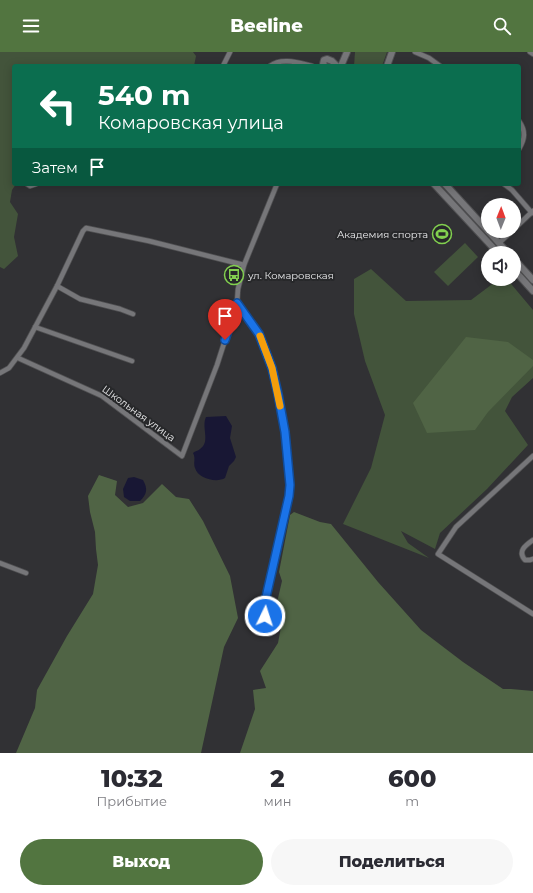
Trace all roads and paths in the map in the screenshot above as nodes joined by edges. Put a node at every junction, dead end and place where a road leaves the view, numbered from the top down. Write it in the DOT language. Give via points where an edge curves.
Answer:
graph roads {
  1 [pos="230,52"];
  2 [pos="347,52"];
  3 [pos="392,52"];
  4 [pos="415,52"];
  5 [pos="530,52"];
  6 [pos="533,54"];
  7 [pos="224,64"];
  8 [pos="273,64"];
  9 [pos="302,64"];
  10 [pos="323,64"];
  11 [pos="335,64"];
  12 [pos="342,64"];
  13 [pos="388,64"];
  14 [pos="437,64"];
  15 [pos="521,125"];
  16 [pos="521,146"];
  17 [pos="276,186"];
  18 [pos="436,186"];
  19 [pos="447,186"];
  20 [pos="507,186"];
  21 [pos="462,202"];
  22 [pos="456,208"];
  23 [pos="532,212"];
  24 [pos="521,222"];
  25 [pos="481,223"];
  26 [pos="494,238"];
  27 [pos="504,238"];
  28 [pos="499,243"];
  29 [pos="491,246"];
  30 [pos="502,246"];
  31 [pos="242,265"];
  32 [pos="521,267"];
  33 [pos="521,278"];
  34 [pos="533,280"];
  35 [pos="57,286"];
  36 [pos="533,291"];
  37 [pos="237,303"];
  38 [pos="133,314"];
  39 [pos="34,327"];
  40 [pos="18,358"];
  41 [pos="132,361"];
  42 [pos="0,373"];
  43 [pos="533,456"];
  44 [pos="533,540"];
  45 [pos="533,559"];
  46 [pos="0,563"];
  47 [pos="26,573"];
  48 [pos="533,614"];
  49 [pos="276,629"];
  1 -- 7 [label="street"];
  2 -- 12 [label="street"];
  3 -- 13 [label="street"];
  4 -- 14 [label="street"];
  5 -- 6 [label="street"];
  8 -- 9 [label="street" via="278,61"];
  10 -- 11 [label="street" via="327,59"];
  15 -- 16 [label="street" via="524,135"];
  17 -- 31 [label="street"];
  18 -- 22 [label="street"];
  19 -- 21 [label="street"];
  20 -- 23 [label="street"];
  21 -- 22 [label="street"];
  21 -- 25 [label="street"];
  22 -- 29 [label="street"];
  23 -- 24 [label="street"];
  26 -- 28 [label="street"];
  27 -- 28 [label="street"];
  28 -- 30 [label="street"];
  31 -- 35 [label="street" via="86,228"];
  31 -- 37 [label="street"];
  32 -- 34 [label="street"];
  33 -- 36 [label="street"];
  35 -- 38 [label="street" via="80,300"];
  35 -- 39 [label="street"];
  37 -- 40 [label="street, Школьная улица" via="217,365 182,456 102,396"];
  37 -- 49 [label="street" via="259,334 272,368 285,432 289,496 264,606 265,616"];
  39 -- 40 [label="street"];
  39 -- 41 [label="street"];
  40 -- 42 [label="street"];
  43 -- 48 [label="street" via="456,527 438,554"];
  44 -- 45 [label="street" via="524,548 521,555 525,560"];
  46 -- 47 [label="street"];
}
